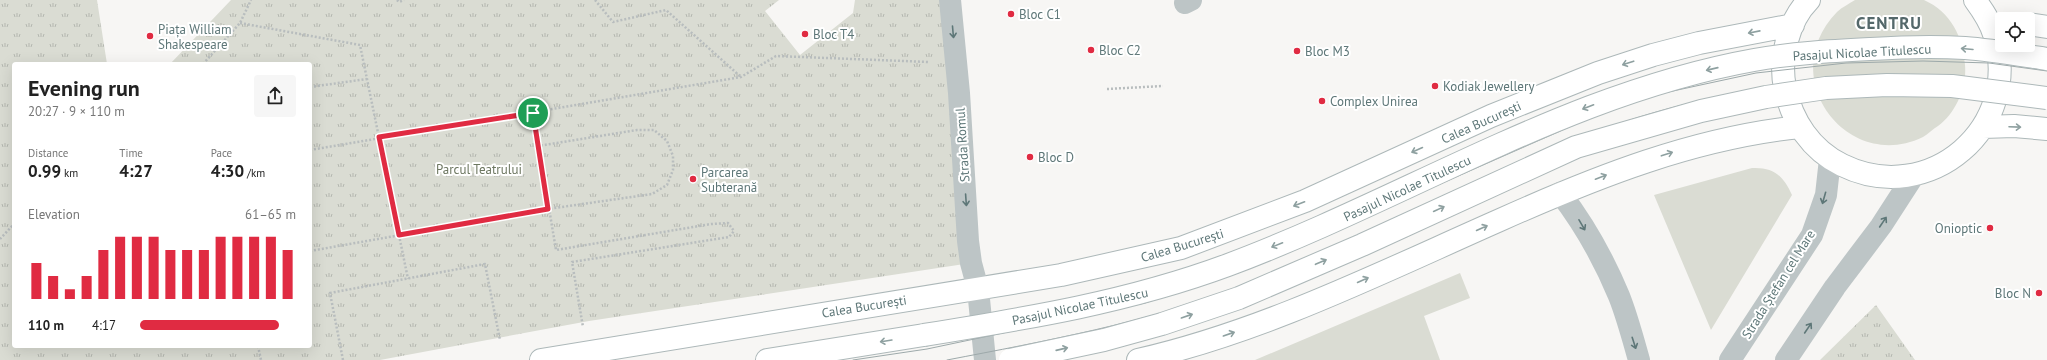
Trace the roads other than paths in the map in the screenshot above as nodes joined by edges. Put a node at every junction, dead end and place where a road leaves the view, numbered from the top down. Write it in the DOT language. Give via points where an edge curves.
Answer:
graph roads {
  1 [pos="950,0"];
  2 [pos="1809,0"];
  3 [pos="1988,11"];
  4 [pos="1793,25"];
  5 [pos="2035,25"];
  6 [pos="2047,27"];
  7 [pos="2047,59"];
  8 [pos="2047,98"];
  9 [pos="1800,127"];
  10 [pos="1983,127"];
  11 [pos="2047,129"];
  12 [pos="1830,159"];
  13 [pos="1914,175"];
  14 [pos="1560,193"];
  15 [pos="978,289"];
  16 [pos="541,360"];
  17 [pos="767,360"];
  18 [pos="985,360"];
  19 [pos="1010,360"];
  20 [pos="1138,360"];
  21 [pos="1640,360"];
  22 [pos="1730,360"];
  23 [pos="1786,360"];
  1 -- 15 [label="street, Strada Romul, one-way" via="968,241"];
  2 -- 4 [label="main road"];
  3 -- 10 [label="main road" via="1999,52 2000,72 1998,91"];
  4 -- 9 [label="main road" via="1784,54 1783,70 1787,100"];
  4 -- 15 [label="main road, Calea București, one-way" via="1699,43 1598,73 1491,116 1305,201 1182,248 1122,263"];
  5 -- 6 [label="main road"];
  7 -- 17 [label="main road, Pasajul Nicolae Titulescu, one-way, bridge" via="1964,48 1898,47 1821,51 1755,60 1701,72 1590,107 1540,127 1349,215 1228,265 1158,288 1103,304 1045,315"];
  19 -- 8 [label="main road, one-way, bridge" via="1104,340 1162,324 1232,300 1362,245 1576,148 1701,111 1766,97 1826,88 1887,85 1952,86"];
  9 -- 12 [label="main road"];
  14 -- 9 [label="main road, one-way" via="1630,166 1694,146 1761,131"];
  10 -- 11 [label="main road, one-way"];
  10 -- 13 [label="main road" via="1973,141 1946,163 1931,171"];
  12 -- 13 [label="main road" via="1856,172 1885,178"];
  12 -- 22 [label="street, Strada Ștefan cel Mare, one-way" via="1826,195 1812,235"];
  23 -- 13 [label="street, one-way"];
  20 -- 14 [label="main road, one-way" via="1201,344 1298,309"];
  14 -- 21 [label="street, one-way" via="1575,213 1619,296"];
  15 -- 16 [label="main road, Calea București"];
  15 -- 18 [label="street, Strada Romul"];
}
